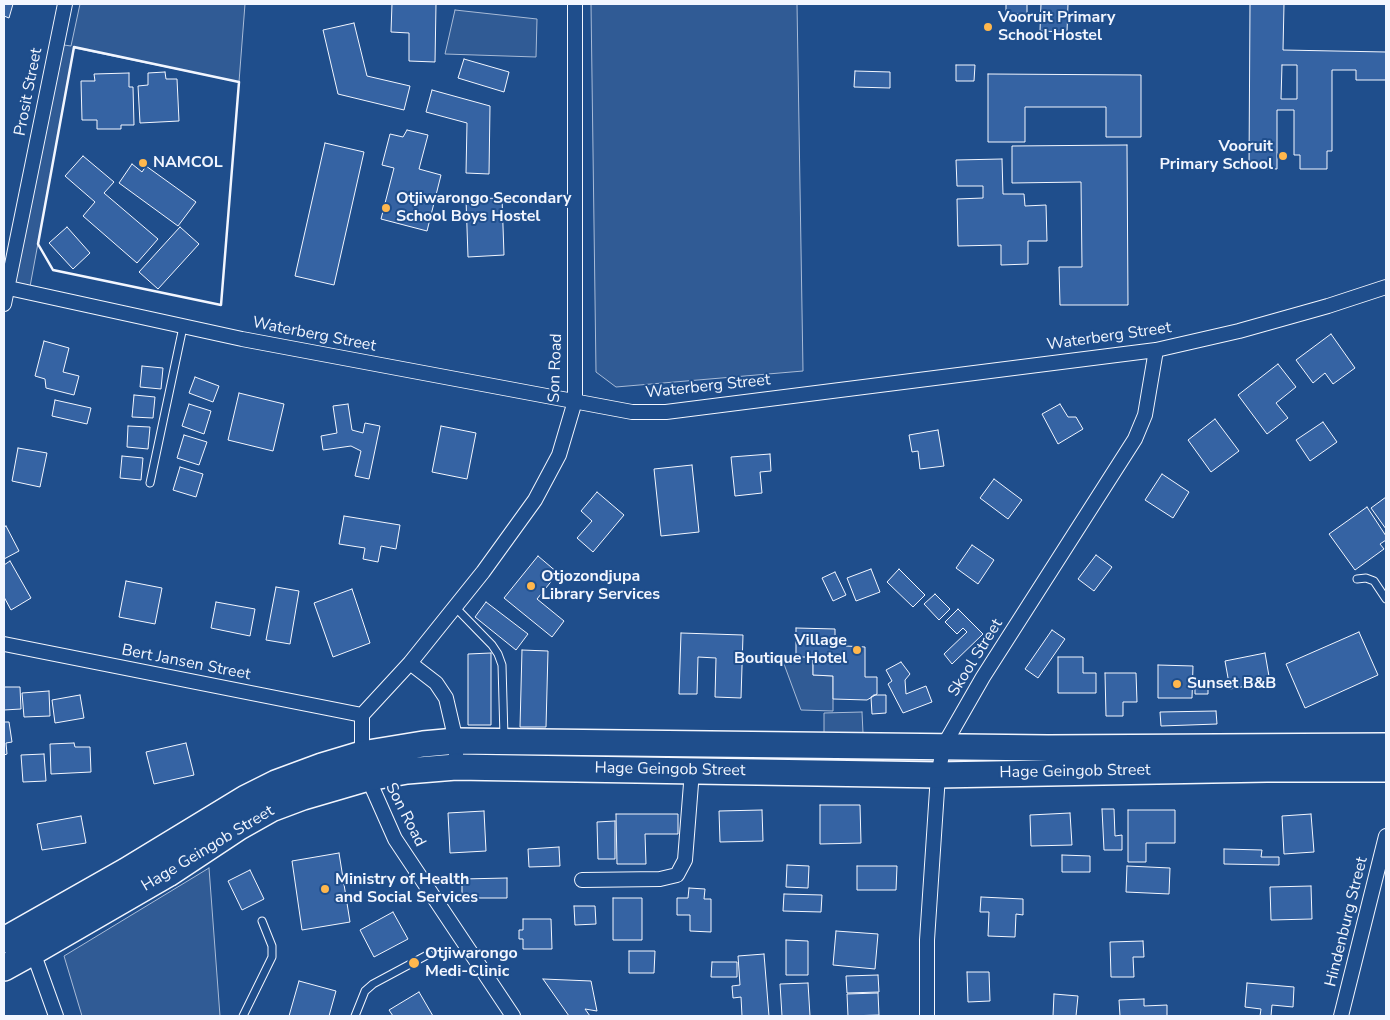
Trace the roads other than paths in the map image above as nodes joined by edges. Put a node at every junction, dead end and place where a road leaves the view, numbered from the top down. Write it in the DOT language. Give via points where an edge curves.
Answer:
graph roads {
  1 [pos="65,4"];
  2 [pos="575,4"];
  3 [pos="5,287"];
  4 [pos="1386,287"];
  5 [pos="4,304"];
  6 [pos="183,327"];
  7 [pos="1156,350"];
  8 [pos="575,401"];
  9 [pos="150,483"];
  10 [pos="1356,579"];
  11 [pos="1386,599"];
  12 [pos="455,607"];
  13 [pos="4,644"];
  14 [pos="410,663"];
  15 [pos="362,715"];
  16 [pos="456,741"];
  17 [pos="504,742"];
  18 [pos="532,743"];
  19 [pos="944,746"];
  20 [pos="1386,746"];
  21 [pos="1048,748"];
  22 [pos="362,754"];
  23 [pos="456,767"];
  24 [pos="531,768"];
  25 [pos="1386,769"];
  26 [pos="692,771"];
  27 [pos="1047,772"];
  28 [pos="938,775"];
  29 [pos="368,778"];
  30 [pos="1386,836"];
  31 [pos="582,880"];
  32 [pos="262,921"];
  33 [pos="4,940"];
  34 [pos="34,952"];
  35 [pos="429,954"];
  36 [pos="4,968"];
  37 [pos="56,1016"];
  38 [pos="243,1016"];
  39 [pos="355,1016"];
  40 [pos="513,1016"];
  41 [pos="927,1016"];
  42 [pos="1341,1016"];
  1 -- 3 [label="street, Prosit Street"];
  2 -- 8 [label="street, Son Road"];
  3 -- 5 [label="street, Prosit Street"];
  3 -- 6 [label="street, Waterberg Street"];
  4 -- 7 [label="street, Waterberg Street" via="1275,321"];
  6 -- 8 [label="street, Waterberg Street"];
  6 -- 9 [label="lane"];
  7 -- 8 [label="street, Waterberg Street" via="666,412 632,412"];
  7 -- 19 [label="street, Skool Street" via="1145,414 1135,439 983,677"];
  8 -- 12 [label="street, Son Road" via="559,454 534,500"];
  10 -- 11 [label="lane" via="1374,581"];
  12 -- 14 [label="street, Son Road"];
  12 -- 17 [label="lane" via="498,654 502,666"];
  13 -- 15 [label="street, Bert Jansen Street"];
  14 -- 15 [label="street, Son Road"];
  14 -- 16 [label="street" via="436,683 446,698"];
  15 -- 22 [label="street"];
  16 -- 17 [label="highway, Hage Geingob Street"];
  16 -- 22 [label="highway, Hage Geingob Street"];
  16 -- 23 [label="street"];
  17 -- 18 [label="highway, Hage Geingob Street"];
  18 -- 19 [label="highway, Hage Geingob Street"];
  18 -- 24 [label="highway"];
  19 -- 21 [label="highway, Hage Geingob Street"];
  19 -- 28 [label="street, Skool Street"];
  20 -- 21 [label="highway, Hage Geingob Street"];
  21 -- 27 [label="highway"];
  22 -- 29 [label="street, Son Road"];
  22 -- 33 [label="highway, Hage Geingob Street" via="276,783 246,798"];
  23 -- 24 [label="highway, Hage Geingob Street"];
  23 -- 29 [label="highway, Hage Geingob Street"];
  24 -- 26 [label="highway, Hage Geingob Street"];
  25 -- 27 [label="highway, Hage Geingob Street"];
  26 -- 28 [label="highway, Hage Geingob Street"];
  26 -- 31 [label="street" via="685,860 677,875 660,879"];
  27 -- 28 [label="highway, Hage Geingob Street"];
  28 -- 41 [label="street, Skool Street" via="927,940"];
  29 -- 34 [label="highway, Hage Geingob Street" via="272,809"];
  29 -- 40 [label="street, Son Road" via="395,839"];
  30 -- 42 [label="street, Hindenburg Street"];
  32 -- 38 [label="lane" via="272,946 272,957"];
  34 -- 36 [label="highway, Hage Geingob Street"];
  34 -- 37 [label="street"];
  35 -- 39 [label="lane" via="365,991"];
}
